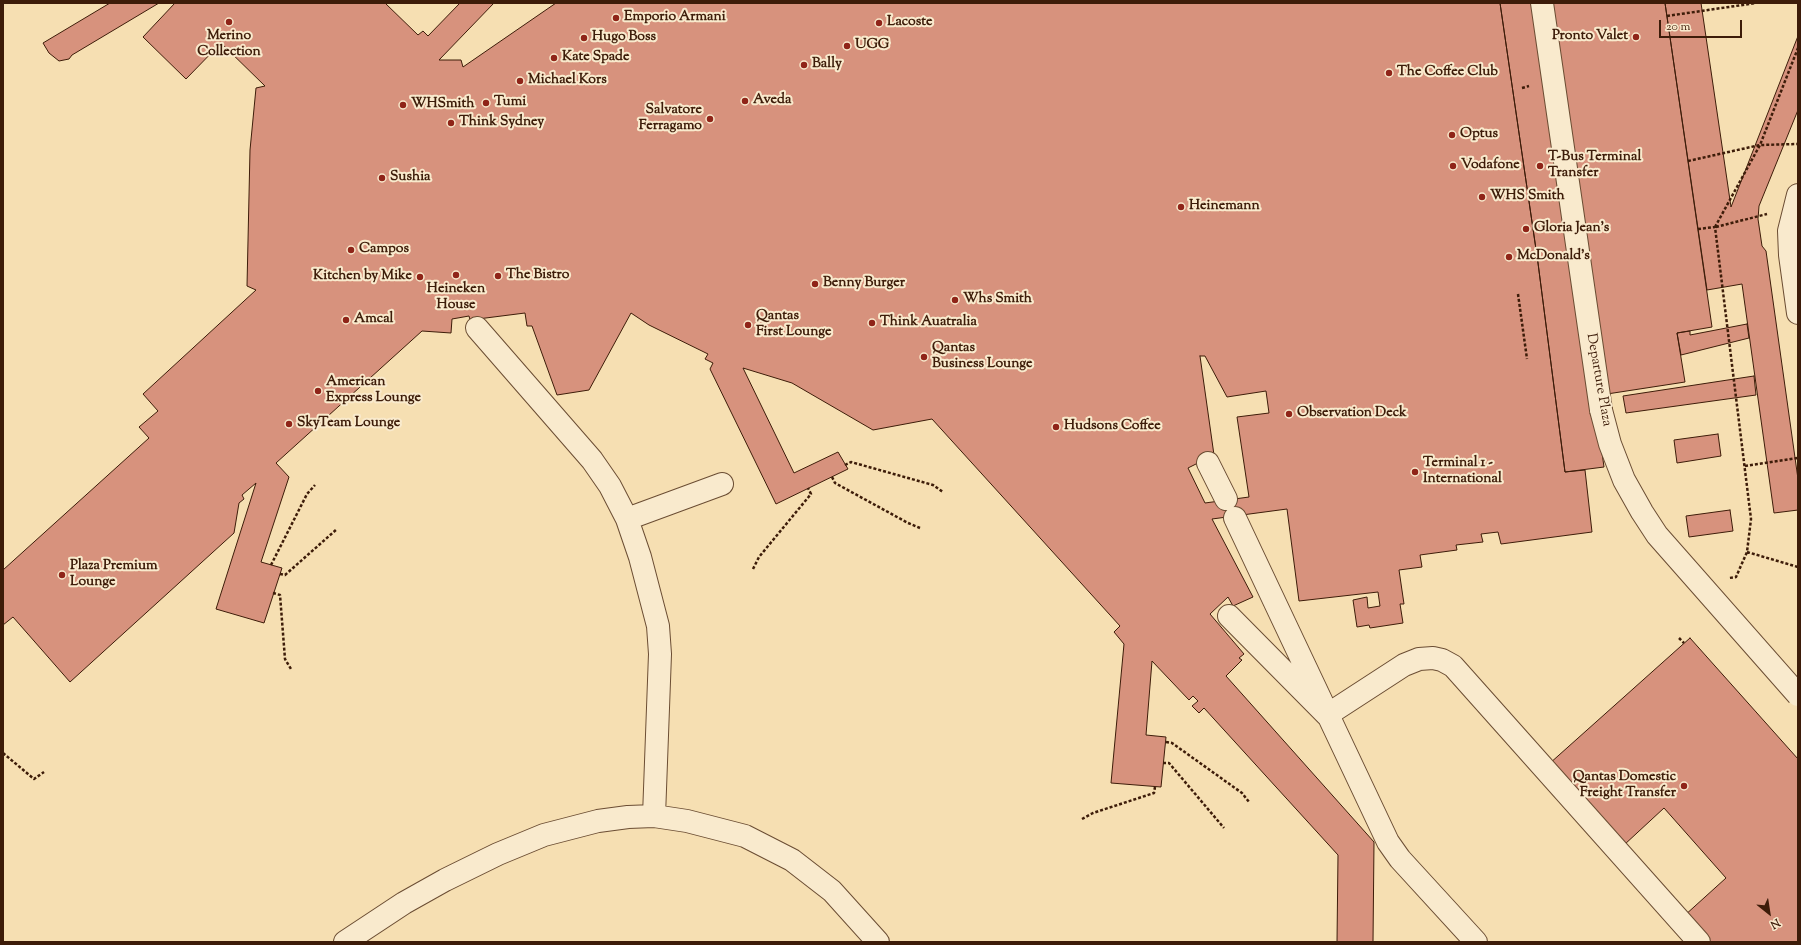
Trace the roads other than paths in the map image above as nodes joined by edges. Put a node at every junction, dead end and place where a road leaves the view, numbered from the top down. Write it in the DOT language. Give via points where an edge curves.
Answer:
graph roads {
  1 [pos="1542,3"];
  2 [pos="1796,201"];
  3 [pos="1798,313"];
  4 [pos="477,328"];
  5 [pos="1208,463"];
  6 [pos="722,484"];
  7 [pos="1226,499"];
  8 [pos="1235,518"];
  9 [pos="627,519"];
  10 [pos="1229,616"];
  11 [pos="1798,695"];
  12 [pos="1327,715"];
  13 [pos="654,816"];
  14 [pos="345,942"];
  15 [pos="878,942"];
  16 [pos="1476,942"];
  17 [pos="1699,942"];
  1 -- 11 [label="street, Departure Plaza, bridge" via="1601,410 1617,463 1639,507 1657,535"];
  2 -- 3 [label="street" via="1789,231"];
  4 -- 9 [label="street" via="592,460 610,486"];
  5 -- 7 [label="street"];
  6 -- 9 [label="street"];
  8 -- 12 [label="street"];
  9 -- 13 [label="street" via="658,626 660,654"];
  10 -- 12 [label="street"];
  12 -- 16 [label="street" via="1388,842 1400,859"];
  12 -- 17 [label="street" via="1404,665 1419,659 1442,660 1453,666"];
  13 -- 14 [label="street" via="598,821 544,835 445,880 404,903"];
  13 -- 15 [label="street" via="687,821 744,836 792,860 832,891"];
}
